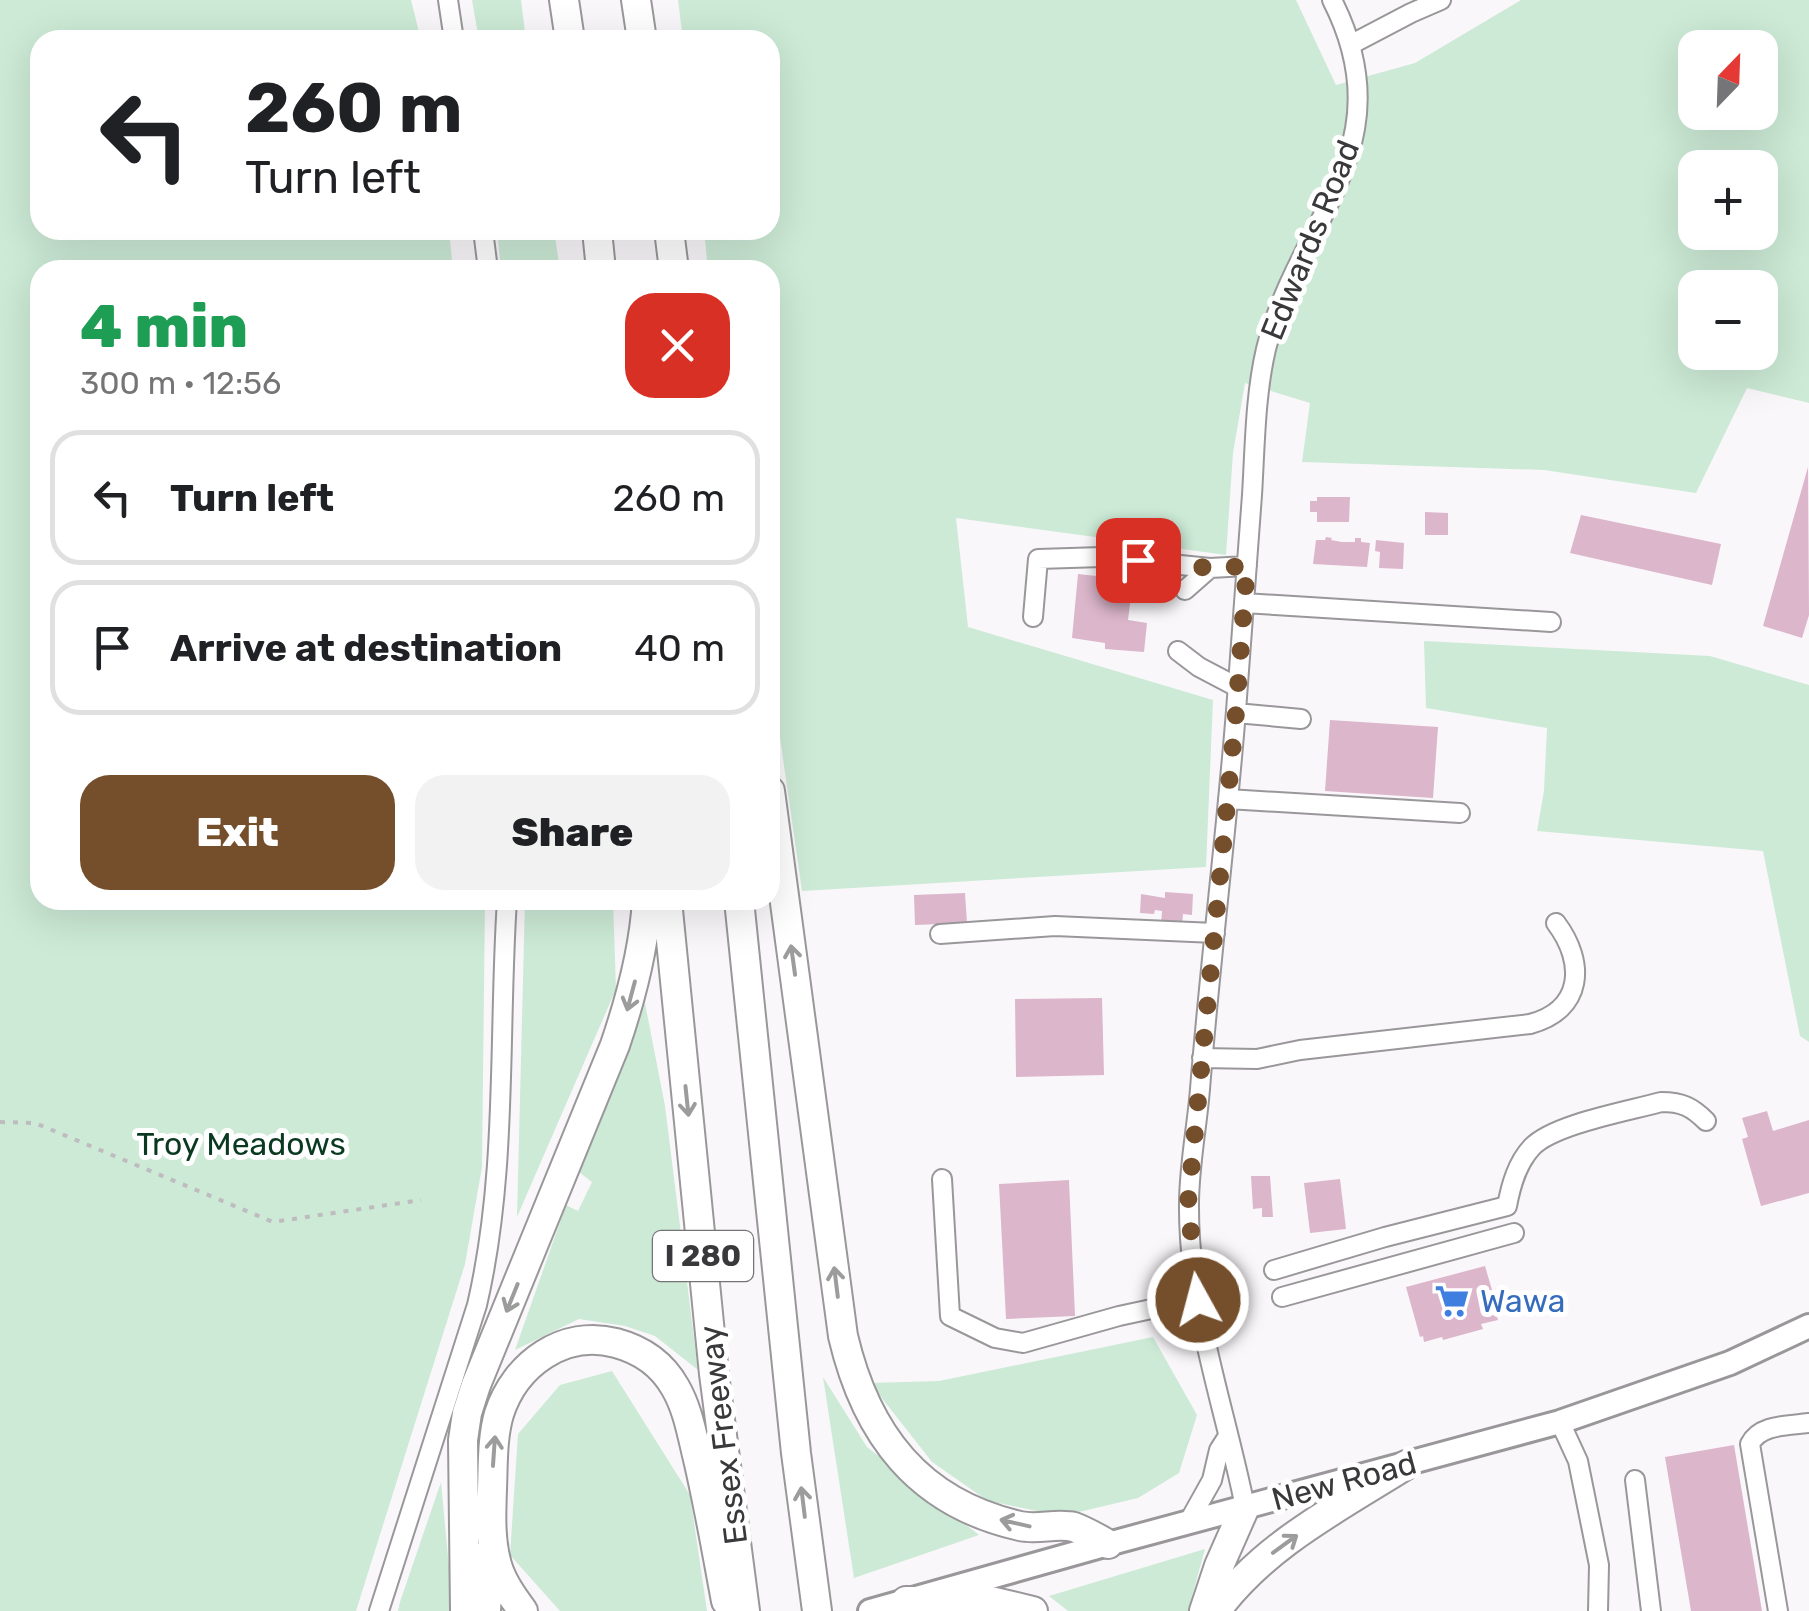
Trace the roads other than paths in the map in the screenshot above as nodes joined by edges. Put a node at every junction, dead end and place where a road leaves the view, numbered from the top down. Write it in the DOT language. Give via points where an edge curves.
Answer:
graph roads {
  1 [pos="448,0"];
  2 [pos="564,0"];
  3 [pos="636,0"];
  4 [pos="1332,0"];
  5 [pos="1441,0"];
  6 [pos="452,30"];
  7 [pos="568,30"];
  8 [pos="640,30"];
  9 [pos="1350,45"];
  10 [pos="1247,566"];
  11 [pos="1210,568"];
  12 [pos="1185,590"];
  13 [pos="1244,603"];
  14 [pos="1033,616"];
  15 [pos="1550,622"];
  16 [pos="1178,651"];
  17 [pos="1238,688"];
  18 [pos="1236,713"];
  19 [pos="1301,718"];
  20 [pos="1228,799"];
  21 [pos="1460,813"];
  22 [pos="780,865"];
  23 [pos="506,910"];
  24 [pos="646,910"];
  25 [pos="668,910"];
  26 [pos="740,910"];
  27 [pos="1556,923"];
  28 [pos="1215,933"];
  29 [pos="940,934"];
  30 [pos="1202,1058"];
  31 [pos="1706,1122"];
  32 [pos="942,1179"];
  33 [pos="1514,1233"];
  34 [pos="1274,1270"];
  35 [pos="1282,1297"];
  36 [pos="1198,1300"];
  37 [pos="1809,1326"];
  38 [pos="1560,1422"];
  39 [pos="1809,1423"];
  40 [pos="1228,1436"];
  41 [pos="1406,1465"];
  42 [pos="1635,1480"];
  43 [pos="1246,1508"];
  44 [pos="491,1519"];
  45 [pos="1188,1523"];
  46 [pos="1108,1544"];
  47 [pos="906,1602"];
  48 [pos="379,1611"];
  49 [pos="465,1611"];
  50 [pos="486,1611"];
  51 [pos="523,1611"];
  52 [pos="728,1611"];
  53 [pos="745,1611"];
  54 [pos="817,1611"];
  55 [pos="870,1611"];
  56 [pos="1033,1611"];
  57 [pos="1204,1611"];
  58 [pos="1216,1611"];
  59 [pos="1598,1611"];
  60 [pos="1651,1611"];
  61 [pos="1778,1611"];
  1 -- 6 [label="street"];
  2 -- 7 [label="highway"];
  3 -- 8 [label="highway"];
  4 -- 9 [label="street, Edwards Road"];
  5 -- 9 [label="street"];
  9 -- 10 [label="street, Edwards Road" via="1357,96 1349,159 1266,350"];
  10 -- 11 [label="street"];
  10 -- 13 [label="street, Edwards Road"];
  11 -- 12 [label="street"];
  11 -- 14 [label="street" via="1102,557 1038,559"];
  13 -- 15 [label="street"];
  13 -- 17 [label="street, Edwards Road"];
  16 -- 17 [label="street"];
  17 -- 18 [label="street, Edwards Road"];
  18 -- 19 [label="street"];
  18 -- 20 [label="street, Edwards Road"];
  20 -- 21 [label="street"];
  20 -- 28 [label="street, Edwards Road"];
  46 -- 22 [label="highway, one-way" via="1072,1526 1024,1527 956,1502 902,1461 878,1430 844,1336"];
  23 -- 48 [label="street" via="487,1262"];
  24 -- 49 [label="highway, one-way" via="615,1046 467,1413"];
  25 -- 53 [label="highway, Essex Freeway / I 280, one-way"];
  54 -- 26 [label="highway, I 280, one-way"];
  27 -- 30 [label="street" via="1572,950 1575,979 1564,1006 1546,1019 1257,1059"];
  28 -- 29 [label="street" via="1055,926"];
  28 -- 30 [label="street, Edwards Road"];
  30 -- 36 [label="street, Edwards Road" via="1188,1203"];
  31 -- 34 [label="street" via="1690,1106 1661,1102 1558,1131 1524,1159 1507,1206"];
  32 -- 36 [label="street" via="950,1316 979,1330 1023,1343"];
  33 -- 35 [label="street"];
  36 -- 40 [label="street, Edwards Road"];
  37 -- 38 [label="main road, New Road" via="1730,1363"];
  38 -- 41 [label="main road, New Road"];
  38 -- 59 [label="street" via="1578,1461 1592,1530"];
  39 -- 61 [label="street" via="1760,1431 1750,1444"];
  40 -- 43 [label="street, Edwards Road"];
  40 -- 45 [label="street"];
  41 -- 43 [label="main road, New Road"];
  58 -- 41 [label="highway, one-way" via="1275,1551"];
  42 -- 60 [label="street"];
  43 -- 45 [label="main road, New Road"];
  43 -- 57 [label="highway"];
  44 -- 50 [label="highway"];
  44 -- 51 [label="highway" via="498,1568"];
  44 -- 52 [label="highway, one-way" via="499,1414 518,1379 548,1350 567,1343 607,1340 626,1346 658,1365 681,1398"];
  45 -- 46 [label="main road, New Road"];
  46 -- 47 [label="main road, New Road"];
  47 -- 55 [label="main road, New Road"];
  47 -- 56 [label="highway" via="991,1601"];
}
